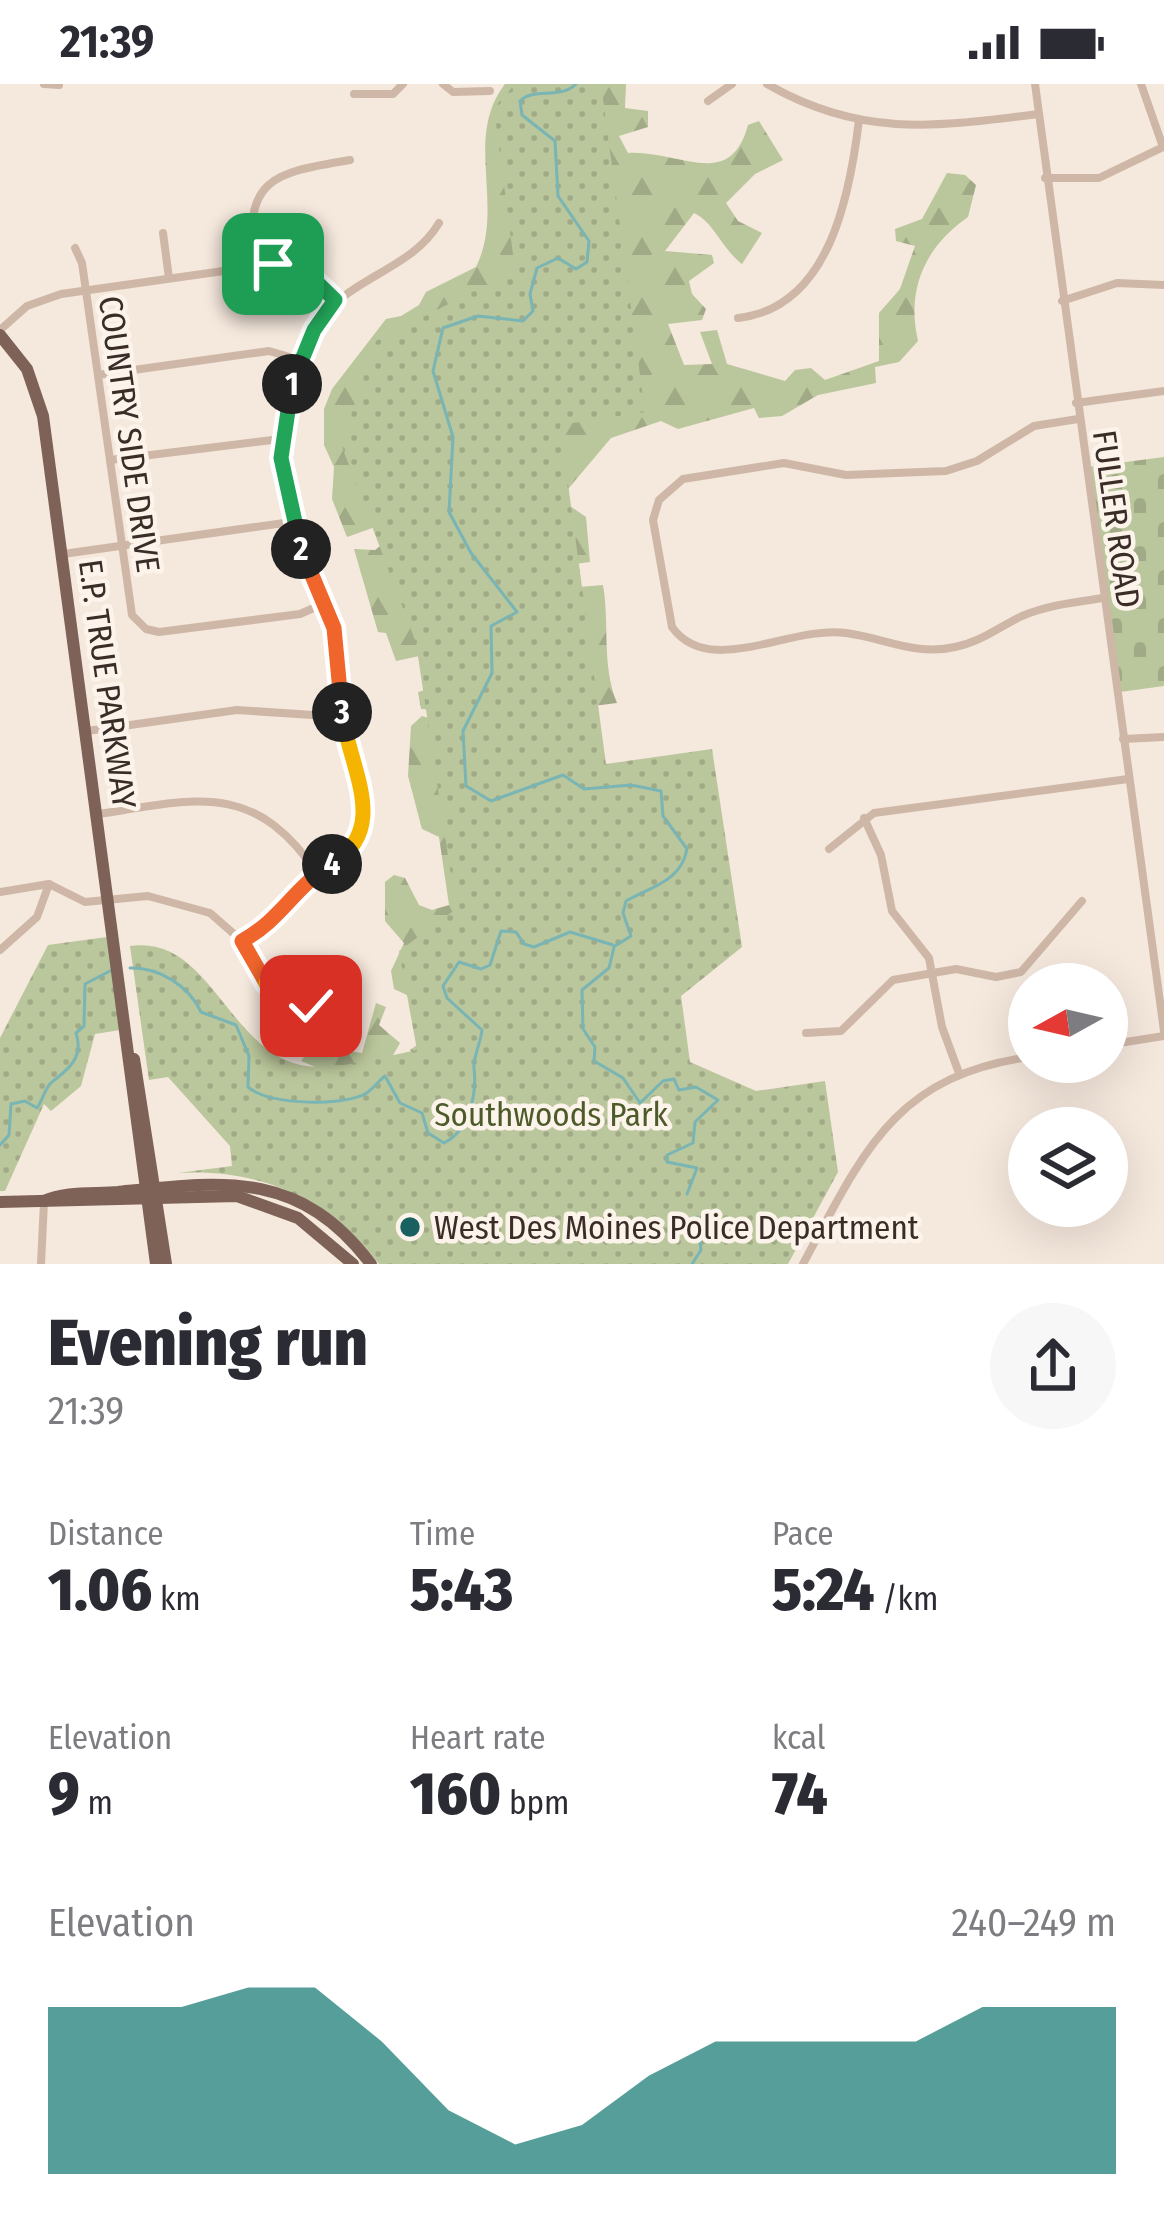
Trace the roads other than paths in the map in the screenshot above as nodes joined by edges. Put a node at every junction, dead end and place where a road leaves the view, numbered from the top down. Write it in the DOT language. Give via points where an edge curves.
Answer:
graph roads {
  1 [pos="44,84"];
  2 [pos="404,84"];
  3 [pos="442,84"];
  4 [pos="732,84"];
  5 [pos="767,84"];
  6 [pos="1035,84"];
  7 [pos="1141,84"];
  8 [pos="59,85"];
  9 [pos="490,91"];
  10 [pos="354,94"];
  11 [pos="708,101"];
  12 [pos="1038,113"];
  13 [pos="859,120"];
  14 [pos="350,160"];
  15 [pos="1045,178"];
  16 [pos="439,224"];
  17 [pos="163,233"];
  18 [pos="75,248"];
  19 [pos="254,267"];
  20 [pos="169,278"];
  21 [pos="1164,285"];
  22 [pos="86,291"];
  23 [pos="335,300"];
  24 [pos="1062,302"];
  25 [pos="738,318"];
  26 [pos="0,333"];
  27 [pos="300,359"];
  28 [pos="98,375"];
  29 [pos="1164,391"];
  30 [pos="1076,403"];
  31 [pos="1078,419"];
  32 [pos="280,440"];
  33 [pos="110,460"];
  34 [pos="291,522"];
  35 [pos="122,547"];
  36 [pos="63,554"];
  37 [pos="1103,598"];
  38 [pos="323,604"];
  39 [pos="343,717"];
  40 [pos="87,731"];
  41 [pos="1164,736"];
  42 [pos="1123,739"];
  43 [pos="1129,779"];
  44 [pos="99,814"];
  45 [pos="864,818"];
  46 [pos="830,849"];
  47 [pos="317,873"];
  48 [pos="49,884"];
  49 [pos="0,892"];
  50 [pos="110,901"];
  51 [pos="1082,901"];
  52 [pos="242,941"];
  53 [pos="0,950"];
  54 [pos="932,973"];
  55 [pos="335,992"];
  56 [pos="806,1033"];
  57 [pos="1164,1034"];
  58 [pos="1128,1041"];
  59 [pos="1008,1062"];
  60 [pos="959,1073"];
  61 [pos="151,1192"];
  62 [pos="44,1201"];
  63 [pos="0,1202"];
  64 [pos="40,1264"];
  65 [pos="156,1264"];
  66 [pos="166,1264"];
  67 [pos="352,1264"];
  68 [pos="370,1264"];
  69 [pos="803,1264"];
  1 -- 8 [label="street"];
  2 -- 10 [label="street" via="394,94"];
  3 -- 9 [label="street" via="453,92"];
  4 -- 11 [label="street"];
  5 -- 13 [label="street" via="816,110"];
  6 -- 12 [label="street, FULLER ROAD"];
  7 -- 15 [label="street" via="1163,147 1099,178"];
  12 -- 13 [label="street" via="922,128"];
  12 -- 15 [label="street, FULLER ROAD"];
  13 -- 25 [label="street" via="839,226 814,272 771,309"];
  14 -- 19 [label="street" via="292,170 263,188 249,219"];
  15 -- 24 [label="street, FULLER ROAD"];
  16 -- 23 [label="street" via="415,251"];
  17 -- 20 [label="street"];
  18 -- 22 [label="street, COUNTRY SIDE DRIVE"];
  19 -- 20 [label="street"];
  19 -- 23 [label="street" via="296,268"];
  20 -- 22 [label="street"];
  21 -- 24 [label="street" via="1117,283"];
  22 -- 26 [label="street" via="38,300"];
  22 -- 28 [label="street, COUNTRY SIDE DRIVE"];
  23 -- 27 [label="street"];
  24 -- 30 [label="street, FULLER ROAD"];
  26 -- 36 [label="main road, E.P. TRUE PARKWAY" via="40,400"];
  27 -- 28 [label="street" via="269,352"];
  27 -- 32 [label="street"];
  28 -- 33 [label="street, COUNTRY SIDE DRIVE"];
  29 -- 30 [label="street"];
  30 -- 31 [label="street, FULLER ROAD"];
  31 -- 37 [label="street, FULLER ROAD"];
  31 -- 37 [label="street" via="1034,426 946,471 846,475 784,463 693,476 670,487 652,520 668,613 681,639 706,652 831,632 940,650 1039,610"];
  32 -- 33 [label="street"];
  32 -- 34 [label="street"];
  33 -- 35 [label="street, COUNTRY SIDE DRIVE"];
  34 -- 35 [label="street"];
  34 -- 38 [label="street"];
  35 -- 36 [label="street"];
  35 -- 38 [label="street, COUNTRY SIDE DRIVE" via="130,608 141,625 171,631"];
  36 -- 40 [label="main road, E.P. TRUE PARKWAY"];
  37 -- 42 [label="street, FULLER ROAD"];
  38 -- 39 [label="street" via="334,628"];
  39 -- 40 [label="street" via="238,710"];
  39 -- 47 [label="street" via="364,831 348,854"];
  40 -- 44 [label="main road, E.P. TRUE PARKWAY"];
  41 -- 42 [label="street"];
  42 -- 43 [label="street, FULLER ROAD"];
  43 -- 45 [label="street"];
  43 -- 57 [label="street, FULLER ROAD"];
  44 -- 47 [label="street" via="230,802 277,824"];
  44 -- 50 [label="main road, E.P. TRUE PARKWAY"];
  45 -- 46 [label="street"];
  45 -- 54 [label="street" via="892,911"];
  47 -- 52 [label="street" via="295,889 278,919"];
  48 -- 49 [label="street"];
  48 -- 50 [label="street" via="78,900"];
  48 -- 53 [label="street" via="37,917"];
  50 -- 52 [label="street" via="148,896 185,904 218,917"];
  50 -- 61 [label="main road, E.P. TRUE PARKWAY"];
  51 -- 54 [label="street" via="1021,972"];
  52 -- 55 [label="street" via="280,998 316,1006"];
  54 -- 56 [label="street" via="886,984 842,1031"];
  54 -- 60 [label="street"];
  57 -- 58 [label="street"];
  59 -- 60 [label="street"];
  60 -- 69 [label="street" via="919,1095 875,1136"];
  61 -- 62 [label="main road"];
  61 -- 65 [label="main road"];
  61 -- 66 [label="main road"];
  61 -- 67 [label="main road" via="259,1202 314,1228"];
  61 -- 68 [label="main road" via="230,1181 277,1192 328,1221"];
  62 -- 63 [label="main road"];
  62 -- 64 [label="street"];
}
